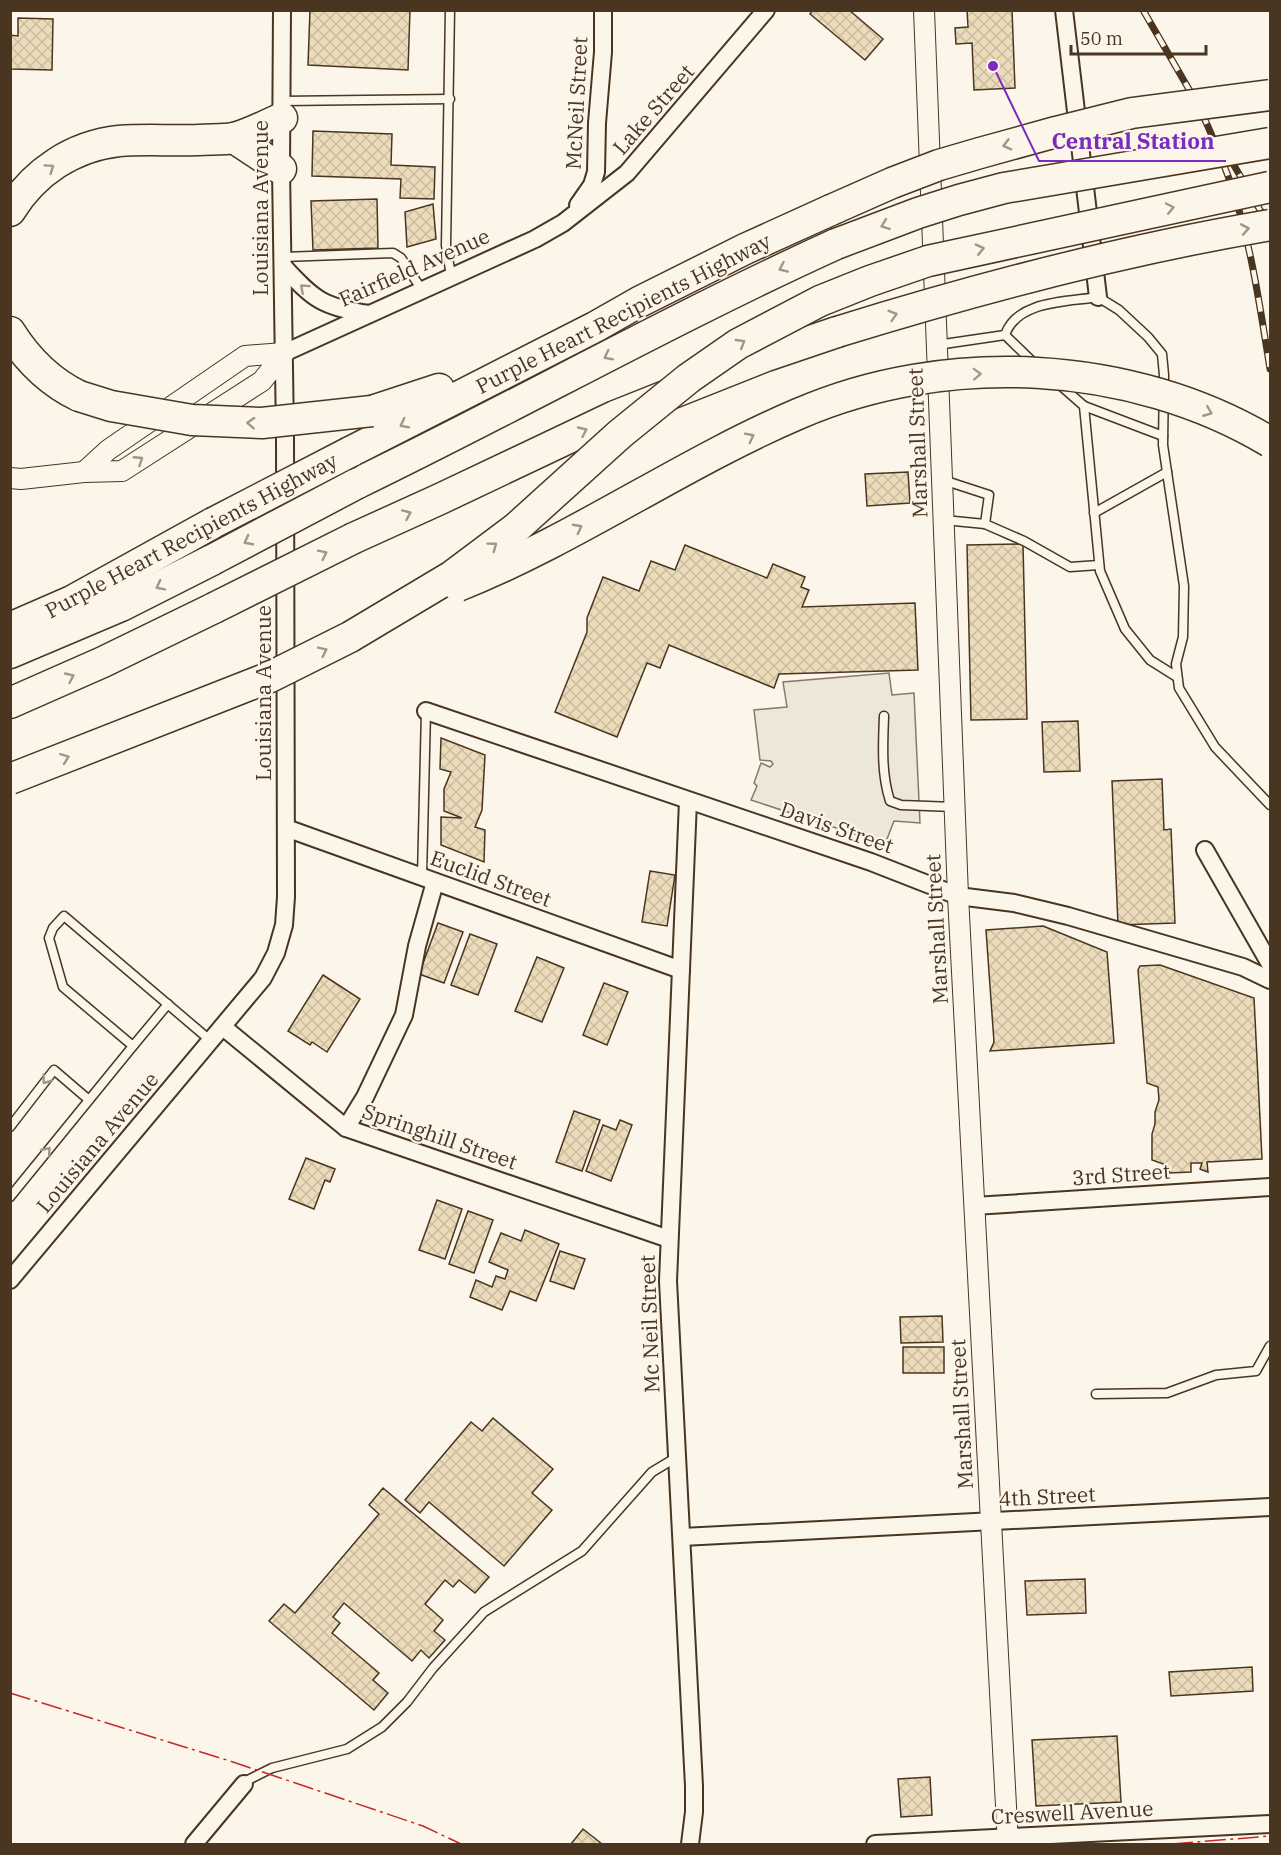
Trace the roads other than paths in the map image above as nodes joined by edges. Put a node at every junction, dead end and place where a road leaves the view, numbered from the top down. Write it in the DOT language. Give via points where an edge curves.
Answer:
graph roads {
  1 [pos="282,10"];
  2 [pos="450,10"];
  3 [pos="603,10"];
  4 [pos="766,10"];
  5 [pos="924,10"];
  6 [pos="1064,10"];
  7 [pos="1270,74"];
  8 [pos="1270,95"];
  9 [pos="450,99"];
  10 [pos="282,110"];
  11 [pos="1132,113"];
  12 [pos="234,138"];
  13 [pos="1270,143"];
  14 [pos="281,169"];
  15 [pos="1270,187"];
  16 [pos="10,211"];
  17 [pos="563,223"];
  18 [pos="1270,225"];
  19 [pos="283,261"];
  20 [pos="452,276"];
  21 [pos="422,290"];
  22 [pos="1098,297"];
  23 [pos="370,314"];
  24 [pos="595,327"];
  25 [pos="10,332"];
  26 [pos="1005,335"];
  27 [pos="937,345"];
  28 [pos="10,350"];
  29 [pos="284,353"];
  30 [pos="70,392"];
  31 [pos="1084,406"];
  32 [pos="1163,436"];
  33 [pos="1270,442"];
  34 [pos="84,472"];
  35 [pos="1167,472"];
  36 [pos="10,478"];
  37 [pos="942,480"];
  38 [pos="1094,513"];
  39 [pos="944,520"];
  40 [pos="985,524"];
  41 [pos="1099,565"];
  42 [pos="410,602"];
  43 [pos="12,640"];
  44 [pos="1177,677"];
  45 [pos="13,702"];
  46 [pos="426,711"];
  47 [pos="884,716"];
  48 [pos="10,779"];
  49 [pos="688,801"];
  50 [pos="1270,805"];
  51 [pos="955,807"];
  52 [pos="286,828"];
  53 [pos="1205,850"];
  54 [pos="429,879"];
  55 [pos="958,896"];
  56 [pos="1270,964"];
  57 [pos="681,970"];
  58 [pos="1270,980"];
  59 [pos="168,1004"];
  60 [pos="223,1027"];
  61 [pos="211,1041"];
  62 [pos="133,1046"];
  63 [pos="89,1100"];
  64 [pos="10,1127"];
  65 [pos="346,1128"];
  66 [pos="1270,1187"];
  67 [pos="10,1197"];
  68 [pos="974,1206"];
  69 [pos="669,1239"];
  70 [pos="10,1280"];
  71 [pos="1270,1346"];
  72 [pos="1096,1394"];
  73 [pos="676,1457"];
  74 [pos="1270,1507"];
  75 [pos="991,1521"];
  76 [pos="682,1537"];
  77 [pos="244,1784"];
  78 [pos="1270,1824"];
  79 [pos="1008,1841"];
  80 [pos="194,1845"];
  81 [pos="690,1845"];
  82 [pos="875,1845"];
  1 -- 10 [label="street, Louisiana Avenue"];
  2 -- 9 [label="lane"];
  3 -- 17 [label="street, McNeil Street" via="596,172 583,200"];
  4 -- 17 [label="street, Lake Street" via="627,173"];
  5 -- 27 [label="street, Marshall Street"];
  6 -- 22 [label="street"];
  7 -- 11 [label="highway, bridge" via="1185,94"];
  8 -- 11 [label="highway, Purple Heart Recipients Highway, bridge"];
  9 -- 10 [label="lane"];
  9 -- 20 [label="lane" via="446,245"];
  10 -- 12 [label="highway"];
  10 -- 14 [label="street, Louisiana Avenue"];
  11 -- 24 [label="highway, Purple Heart Recipients Highway, one-way, bridge" via="980,153 892,183 745,249"];
  12 -- 14 [label="highway"];
  16 -- 12 [label="highway, one-way" via="40,175 85,149 120,141"];
  13 -- 43 [label="highway, one-way, bridge" via="1004,188 878,227 751,283 121,606"];
  14 -- 19 [label="street, Louisiana Avenue"];
  42 -- 15 [label="highway, one-way, bridge" via="516,528 689,378 738,344 820,300 928,261"];
  17 -- 20 [label="street, Fairfield Avenue"];
  45 -- 18 [label="highway, one-way, bridge" via="615,416 766,356 927,304 1021,279"];
  19 -- 21 [label="lane" via="393,253 402,258"];
  23 -- 19 [label="street, one-way" via="320,301"];
  19 -- 29 [label="street, Louisiana Avenue"];
  20 -- 21 [label="street, Fairfield Avenue"];
  21 -- 23 [label="street, Fairfield Avenue"];
  22 -- 26 [label="lane" via="1035,307 1018,317"];
  22 -- 32 [label="lane" via="1119,310 1162,354"];
  23 -- 29 [label="street, Fairfield Avenue"];
  24 -- 30 [label="highway, one-way, bridge" via="438,390 372,411 262,423 192,420 111,406"];
  24 -- 43 [label="highway, Purple Heart Recipients Highway, one-way, bridge" via="213,523 72,601"];
  25 -- 30 [label="highway" via="29,359"];
  26 -- 27 [label="lane"];
  26 -- 31 [label="lane"];
  27 -- 37 [label="street, Marshall Street"];
  28 -- 30 [label="highway"];
  29 -- 34 [label="street, Fairfield Avenue" via="245,356 108,450"];
  34 -- 29 [label="street, Fairfield Avenue, one-way" via="122,471 262,381"];
  29 -- 52 [label="street, Louisiana Avenue"];
  31 -- 32 [label="lane"];
  31 -- 38 [label="lane"];
  32 -- 35 [label="lane"];
  42 -- 33 [label="highway, one-way, bridge" via="466,583 525,556 798,414 895,383 1018,372 1086,377 1152,392 1231,422"];
  34 -- 36 [label="street, Fairfield Avenue"];
  35 -- 38 [label="lane"];
  35 -- 44 [label="lane" via="1184,586"];
  37 -- 39 [label="street, Marshall Street"];
  37 -- 40 [label="lane" via="989,495"];
  38 -- 41 [label="lane"];
  39 -- 40 [label="lane"];
  39 -- 51 [label="street, Marshall Street"];
  40 -- 41 [label="lane" via="1070,567"];
  41 -- 44 [label="lane" via="1125,629 1150,660"];
  48 -- 42 [label="highway, one-way, bridge" via="270,677"];
  44 -- 50 [label="lane" via="1179,688 1215,747"];
  46 -- 49 [label="street, Davis Street"];
  46 -- 54 [label="lane"];
  47 -- 51 [label="lane" via="883,756 890,801"];
  49 -- 55 [label="street, Davis Street" via="871,862"];
  49 -- 57 [label="street, Mc Neil Street"];
  51 -- 55 [label="street, Marshall Street"];
  52 -- 54 [label="street, Euclid Street"];
  52 -- 60 [label="street, Louisiana Avenue" via="286,906 276,953 263,978"];
  53 -- 56 [label="street"];
  54 -- 57 [label="street, Euclid Street"];
  54 -- 65 [label="street" via="404,1015"];
  55 -- 58 [label="street, Davis Street" via="1014,903 1068,916 1243,967"];
  55 -- 68 [label="street, Marshall Street"];
  57 -- 69 [label="street, Mc Neil Street"];
  59 -- 61 [label="lane"];
  59 -- 62 [label="lane"];
  59 -- 62 [label="lane" via="64,916 53,928 49,938 63,987"];
  60 -- 61 [label="street, Louisiana Avenue"];
  60 -- 65 [label="street, Springhill Street"];
  61 -- 70 [label="street, Louisiana Avenue"];
  62 -- 63 [label="lane"];
  63 -- 64 [label="lane, one-way" via="54,1070"];
  67 -- 63 [label="lane, one-way"];
  65 -- 69 [label="street, Springhill Street"];
  66 -- 68 [label="street, 3rd Street"];
  68 -- 75 [label="street, Marshall Street"];
  69 -- 73 [label="street, Mc Neil Street"];
  71 -- 72 [label="lane" via="1256,1371 1216,1375 1167,1393"];
  73 -- 76 [label="street, Mc Neil Street"];
  73 -- 77 [label="lane" via="652,1472 582,1551 484,1612 382,1727 347,1749 272,1768"];
  74 -- 75 [label="street, 4th Street"];
  75 -- 76 [label="street, 4th Street"];
  75 -- 79 [label="street, Marshall Street"];
  76 -- 81 [label="street, Mc Neil Street" via="694,1786"];
  77 -- 80 [label="street"];
  78 -- 79 [label="street, Creswell Avenue"];
  79 -- 82 [label="street, Creswell Avenue"];
}
